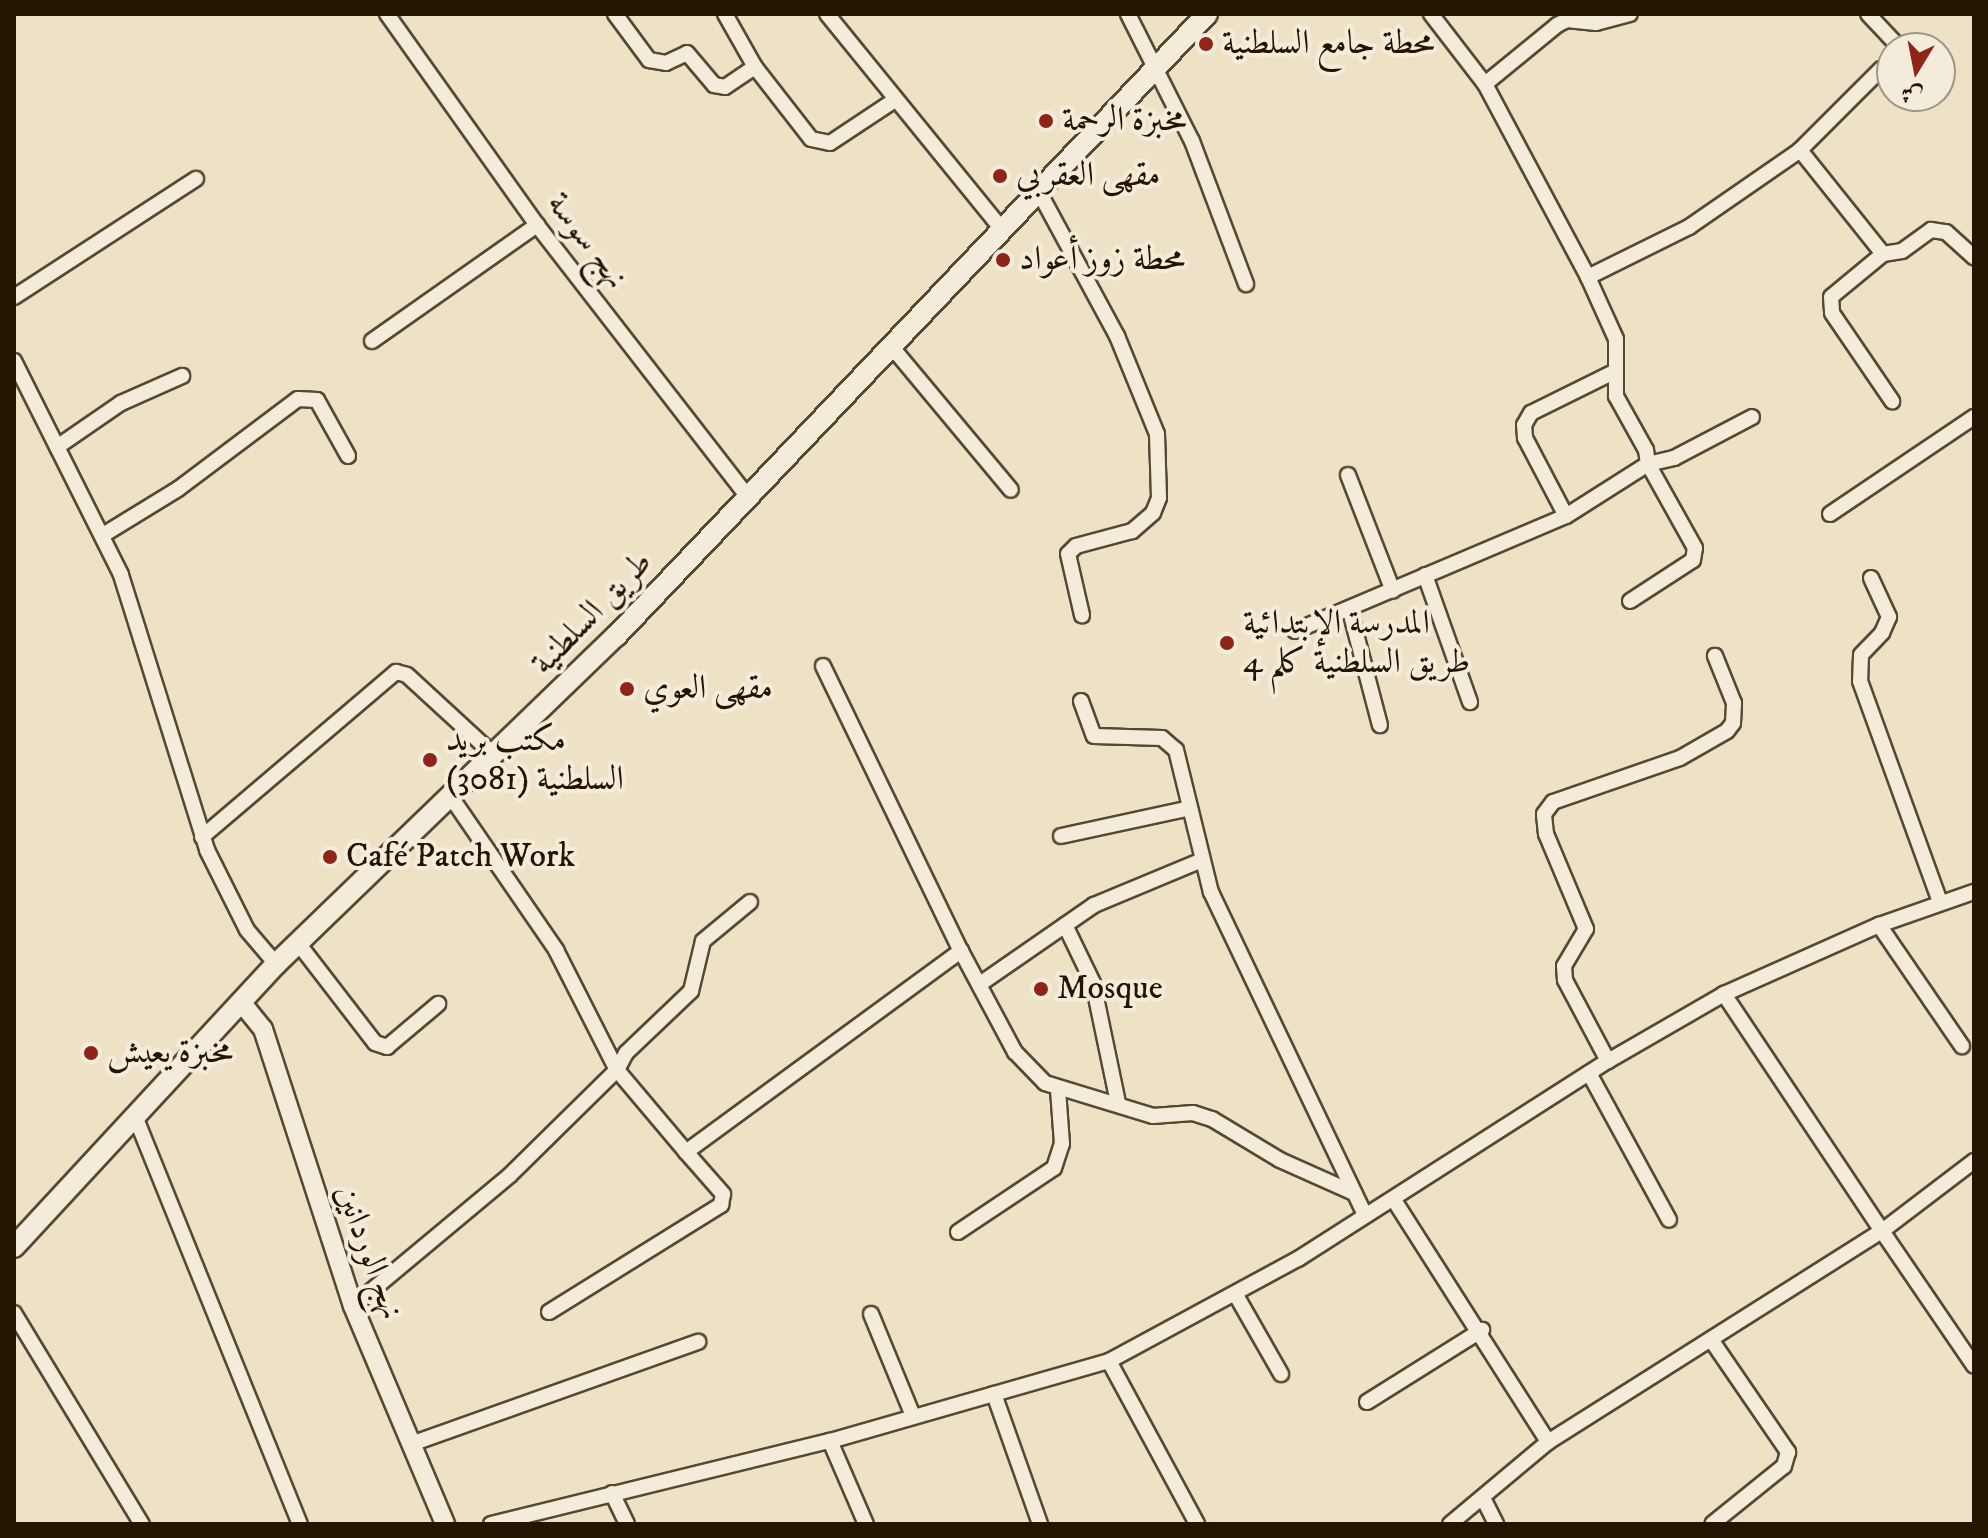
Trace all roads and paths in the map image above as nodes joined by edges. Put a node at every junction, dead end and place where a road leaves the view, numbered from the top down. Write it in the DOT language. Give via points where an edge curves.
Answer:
graph roads {
  1 [pos="387,14"];
  2 [pos="615,14"];
  3 [pos="725,14"];
  4 [pos="827,14"];
  5 [pos="1128,14"];
  6 [pos="1207,14"];
  7 [pos="1431,14"];
  8 [pos="1630,14"];
  9 [pos="1868,14"];
  10 [pos="1885,32"];
  11 [pos="755,67"];
  12 [pos="1156,67"];
  13 [pos="1876,74"];
  14 [pos="1485,84"];
  15 [pos="895,100"];
  16 [pos="1800,150"];
  17 [pos="196,179"];
  18 [pos="1038,190"];
  19 [pos="537,225"];
  20 [pos="1002,229"];
  21 [pos="1883,254"];
  22 [pos="1974,257"];
  23 [pos="1588,277"];
  24 [pos="1246,284"];
  25 [pos="14,297"];
  26 [pos="372,341"];
  27 [pos="891,346"];
  28 [pos="14,361"];
  29 [pos="1614,372"];
  30 [pos="182,376"];
  31 [pos="1892,401"];
  32 [pos="1752,417"];
  33 [pos="1974,417"];
  34 [pos="57,447"];
  35 [pos="348,456"];
  36 [pos="1648,464"];
  37 [pos="1348,475"];
  38 [pos="1011,490"];
  39 [pos="748,497"];
  40 [pos="1830,514"];
  41 [pos="1566,516"];
  42 [pos="103,535"];
  43 [pos="1425,575"];
  44 [pos="1871,578"];
  45 [pos="1393,591"];
  46 [pos="1630,601"];
  47 [pos="1350,611"];
  48 [pos="1082,615"];
  49 [pos="1295,631"];
  50 [pos="1715,656"];
  51 [pos="823,666"];
  52 [pos="1081,701"];
  53 [pos="1470,702"];
  54 [pos="1380,725"];
  55 [pos="494,755"];
  56 [pos="451,797"];
  57 [pos="1190,808"];
  58 [pos="1061,836"];
  59 [pos="202,837"];
  60 [pos="1202,860"];
  61 [pos="1974,892"];
  62 [pos="750,902"];
  63 [pos="1940,902"];
  64 [pos="1065,925"];
  65 [pos="1879,925"];
  66 [pos="298,943"];
  67 [pos="961,951"];
  68 [pos="276,964"];
  69 [pos="980,984"];
  70 [pos="1724,994"];
  71 [pos="241,1002"];
  72 [pos="438,1004"];
  73 [pos="1962,1046"];
  74 [pos="1608,1061"];
  75 [pos="617,1070"];
  76 [pos="1589,1073"];
  77 [pos="1058,1089"];
  78 [pos="1118,1103"];
  79 [pos="135,1116"];
  80 [pos="686,1152"];
  81 [pos="1974,1161"];
  82 [pos="1354,1193"];
  83 [pos="1394,1200"];
  84 [pos="1365,1215"];
  85 [pos="1669,1220"];
  86 [pos="1882,1231"];
  87 [pos="958,1232"];
  88 [pos="14,1247"];
  89 [pos="1236,1295"];
  90 [pos="353,1306"];
  91 [pos="549,1312"];
  92 [pos="14,1313"];
  93 [pos="871,1314"];
  94 [pos="1482,1330"];
  95 [pos="1712,1341"];
  96 [pos="698,1342"];
  97 [pos="1109,1361"];
  98 [pos="1974,1366"];
  99 [pos="1281,1374"];
  100 [pos="994,1394"];
  101 [pos="1367,1402"];
  102 [pos="913,1416"];
  103 [pos="830,1441"];
  104 [pos="1548,1442"];
  105 [pos="411,1444"];
  106 [pos="612,1493"];
  107 [pos="1484,1500"];
  108 [pos="142,1524"];
  109 [pos="300,1524"];
  110 [pos="445,1524"];
  111 [pos="491,1524"];
  112 [pos="627,1524"];
  113 [pos="866,1524"];
  114 [pos="1040,1524"];
  115 [pos="1197,1524"];
  116 [pos="1450,1524"];
  117 [pos="1496,1524"];
  118 [pos="1712,1524"];
  1 -- 19 [label="street, نهج سوسة"];
  2 -- 11 [label="street" via="649,60 666,63 687,53 714,85 725,87"];
  3 -- 11 [label="street"];
  4 -- 15 [label="street"];
  5 -- 12 [label="street"];
  6 -- 12 [label="main road, طريق السلطنية"];
  7 -- 14 [label="street"];
  8 -- 14 [label="street" via="1596,23 1567,20 1537,38"];
  9 -- 10 [label="street"];
  11 -- 15 [label="street" via="811,139 830,143"];
  12 -- 18 [label="main road, طريق السلطنية"];
  12 -- 24 [label="street" via="1205,172"];
  13 -- 16 [label="street"];
  14 -- 23 [label="street"];
  15 -- 20 [label="street"];
  16 -- 21 [label="street"];
  16 -- 23 [label="street" via="1689,227"];
  17 -- 25 [label="street"];
  18 -- 20 [label="main road, طريق السلطنية"];
  18 -- 48 [label="street" via="1117,336 1157,434 1159,498 1153,513 1132,531 1076,546 1068,554"];
  19 -- 26 [label="street"];
  19 -- 39 [label="street, نهج سوسة"];
  20 -- 27 [label="main road, طريق السلطنية"];
  21 -- 22 [label="street" via="1902,251 1931,230 1946,232"];
  21 -- 31 [label="street" via="1831,297 1832,313"];
  23 -- 29 [label="street" via="1616,339"];
  27 -- 38 [label="street"];
  27 -- 39 [label="main road, طريق السلطنية"];
  28 -- 34 [label="street"];
  29 -- 36 [label="street" via="1616,396"];
  29 -- 41 [label="street" via="1531,413 1524,425 1525,438"];
  30 -- 34 [label="street" via="121,403"];
  32 -- 36 [label="street" via="1674,458"];
  33 -- 40 [label="street"];
  34 -- 42 [label="street"];
  35 -- 42 [label="street" via="317,400 298,399 178,489"];
  36 -- 41 [label="street"];
  36 -- 46 [label="street" via="1695,548 1693,560"];
  37 -- 45 [label="street"];
  39 -- 55 [label="main road, طريق السلطنية"];
  41 -- 43 [label="street"];
  42 -- 59 [label="street" via="147,654"];
  43 -- 45 [label="street"];
  43 -- 53 [label="street"];
  44 -- 63 [label="street" via="1889,617 1861,655 1860,681"];
  45 -- 47 [label="street"];
  47 -- 49 [label="street"];
  47 -- 54 [label="street"];
  50 -- 74 [label="street" via="1734,703 1727,731 1680,758 1553,802 1544,814 1546,834 1586,929 1564,966 1565,980"];
  51 -- 67 [label="street"];
  52 -- 57 [label="street" via="1094,736 1162,738 1173,743"];
  55 -- 56 [label="main road, طريق السلطنية"];
  55 -- 59 [label="street" via="407,675 396,672"];
  56 -- 66 [label="main road, طريق السلطنية"];
  56 -- 75 [label="street" via="556,950"];
  57 -- 58 [label="street"];
  57 -- 60 [label="street"];
  59 -- 68 [label="street" via="247,930"];
  60 -- 64 [label="street" via="1094,905"];
  60 -- 82 [label="street" via="1264,1009"];
  61 -- 63 [label="street"];
  62 -- 75 [label="street" via="703,941 691,991 626,1053"];
  63 -- 65 [label="street"];
  64 -- 69 [label="street"];
  64 -- 78 [label="street" via="1093,983"];
  65 -- 70 [label="street"];
  65 -- 73 [label="street"];
  66 -- 68 [label="main road, طريق السلطنية"];
  66 -- 72 [label="street" via="375,1043 387,1047"];
  67 -- 69 [label="street"];
  67 -- 80 [label="street"];
  68 -- 71 [label="main road, طريق السلطنية"];
  69 -- 77 [label="street" via="1015,1052 1038,1078"];
  70 -- 74 [label="street"];
  70 -- 86 [label="street"];
  71 -- 79 [label="main road, طريق السلطنية"];
  71 -- 90 [label="street, نهج الوردانين" via="263,1029"];
  74 -- 76 [label="street"];
  75 -- 80 [label="street"];
  75 -- 90 [label="street" via="510,1175"];
  76 -- 83 [label="street"];
  76 -- 85 [label="street"];
  77 -- 78 [label="street"];
  77 -- 87 [label="street" via="1062,1144 1054,1168"];
  78 -- 82 [label="street" via="1153,1116 1193,1113 1212,1119 1280,1160"];
  79 -- 88 [label="main road, طريق السلطنية"];
  79 -- 109 [label="street"];
  80 -- 91 [label="street" via="721,1190 721,1205"];
  81 -- 86 [label="street"];
  82 -- 84 [label="street"];
  83 -- 84 [label="street"];
  83 -- 94 [label="street"];
  84 -- 89 [label="street"];
  86 -- 95 [label="street"];
  86 -- 98 [label="street"];
  89 -- 97 [label="street"];
  89 -- 99 [label="street"];
  90 -- 105 [label="street, نهج الوردانين"];
  92 -- 108 [label="street"];
  93 -- 102 [label="street"];
  94 -- 101 [label="street"];
  94 -- 104 [label="street"];
  95 -- 104 [label="street"];
  95 -- 118 [label="street" via="1788,1452 1784,1466"];
  96 -- 105 [label="street"];
  97 -- 100 [label="street"];
  97 -- 115 [label="street"];
  100 -- 102 [label="street"];
  100 -- 114 [label="street"];
  102 -- 103 [label="street"];
  103 -- 106 [label="street"];
  103 -- 113 [label="street"];
  104 -- 107 [label="street"];
  105 -- 110 [label="street, نهج الوردانين"];
  106 -- 111 [label="street"];
  106 -- 112 [label="street"];
  107 -- 116 [label="street"];
  107 -- 117 [label="street"];
}
